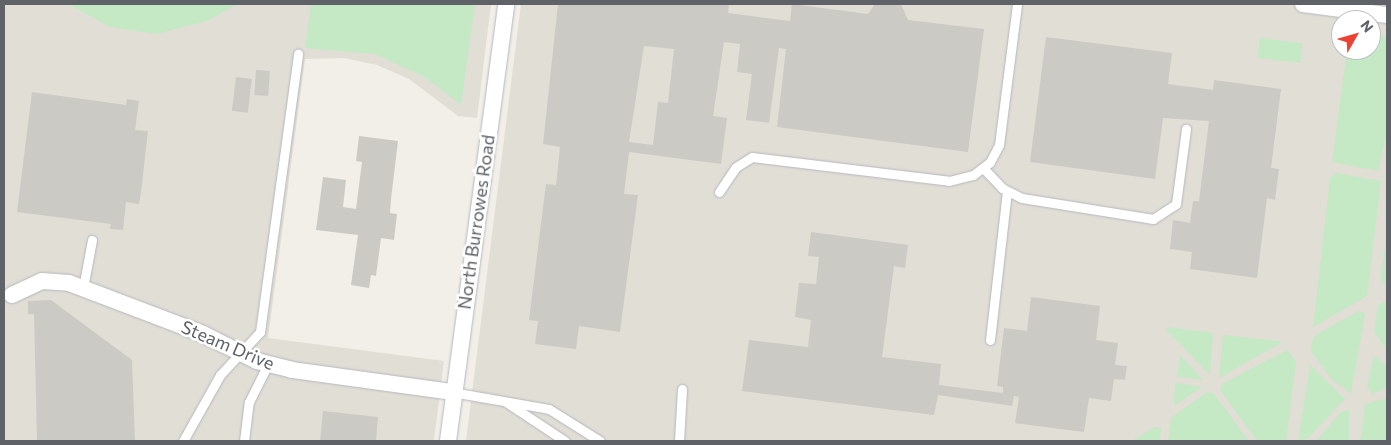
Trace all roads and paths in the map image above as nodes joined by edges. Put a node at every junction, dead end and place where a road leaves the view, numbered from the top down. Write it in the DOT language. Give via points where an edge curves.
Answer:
graph roads {
  1 [pos="506,4"];
  2 [pos="1017,4"];
  3 [pos="1303,4"];
  4 [pos="1387,15"];
  5 [pos="298,54"];
  6 [pos="1186,129"];
  7 [pos="983,168"];
  8 [pos="1007,191"];
  9 [pos="719,192"];
  10 [pos="92,240"];
  11 [pos="82,288"];
  12 [pos="12,295"];
  13 [pos="990,340"];
  14 [pos="242,353"];
  15 [pos="268,364"];
  16 [pos="682,389"];
  17 [pos="452,392"];
  18 [pos="506,402"];
  19 [pos="183,441"];
  20 [pos="244,441"];
  21 [pos="448,441"];
  22 [pos="565,441"];
  23 [pos="600,441"];
  24 [pos="679,441"];
  1 -- 17 [label="street, North Burrowes Road"];
  2 -- 7 [label="lane" via="999,144"];
  3 -- 4 [label="street"];
  5 -- 14 [label="lane" via="262,326 258,338"];
  6 -- 8 [label="lane" via="1178,198 1161,217 1031,200"];
  7 -- 8 [label="lane"];
  7 -- 9 [label="lane" via="949,181 752,157 736,167"];
  8 -- 13 [label="lane"];
  10 -- 11 [label="lane"];
  11 -- 12 [label="street, Steam Drive" via="42,281"];
  11 -- 14 [label="street, Steam Drive"];
  14 -- 15 [label="street, Steam Drive"];
  14 -- 19 [label="lane" via="201,402"];
  15 -- 17 [label="street, Steam Drive"];
  15 -- 20 [label="lane" via="249,402"];
  16 -- 24 [label="lane"];
  17 -- 18 [label="lane"];
  17 -- 21 [label="street, North Burrowes Road"];
  18 -- 22 [label="lane"];
  18 -- 23 [label="lane" via="549,409"];
}
